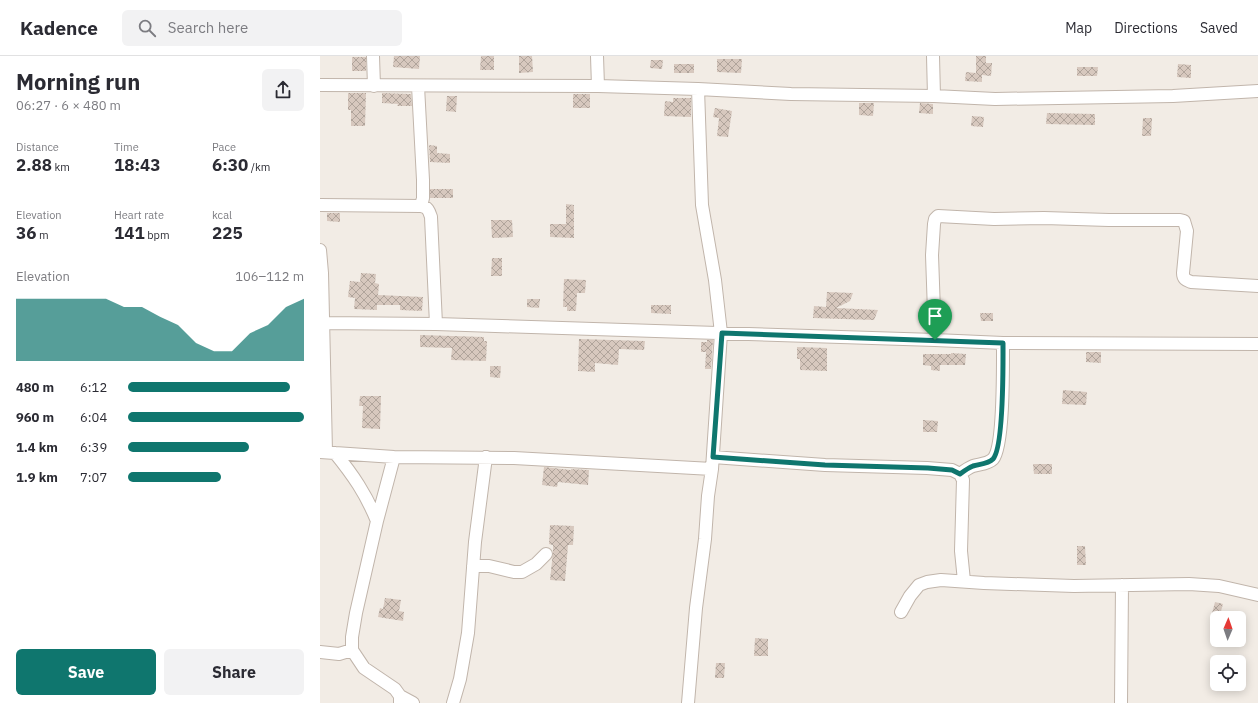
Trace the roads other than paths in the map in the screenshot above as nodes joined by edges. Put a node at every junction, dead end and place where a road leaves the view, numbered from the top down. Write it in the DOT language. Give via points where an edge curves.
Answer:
graph roads {
  1 [pos="373,56"];
  2 [pos="597,56"];
  3 [pos="933,56"];
  4 [pos="320,85"];
  5 [pos="374,86"];
  6 [pos="418,86"];
  7 [pos="598,86"];
  8 [pos="698,89"];
  9 [pos="1258,90"];
  10 [pos="934,96"];
  11 [pos="320,205"];
  12 [pos="421,206"];
  13 [pos="320,250"];
  14 [pos="1258,286"];
  15 [pos="321,323"];
  16 [pos="436,324"];
  17 [pos="722,333"];
  18 [pos="935,340"];
  19 [pos="1003,343"];
  20 [pos="1258,344"];
  21 [pos="327,453"];
  22 [pos="394,457"];
  23 [pos="486,457"];
  24 [pos="712,463"];
  25 [pos="960,474"];
  26 [pos="377,521"];
  27 [pos="546,554"];
  28 [pos="473,566"];
  29 [pos="964,581"];
  30 [pos="1122,585"];
  31 [pos="1258,595"];
  32 [pos="901,612"];
  33 [pos="352,650"];
  34 [pos="320,652"];
  35 [pos="400,700"];
  36 [pos="413,703"];
  37 [pos="453,703"];
  38 [pos="688,703"];
  39 [pos="1120,703"];
  1 -- 5 [label="street"];
  2 -- 7 [label="street"];
  3 -- 10 [label="street"];
  4 -- 5 [label="street"];
  5 -- 6 [label="street"];
  6 -- 7 [label="street"];
  6 -- 12 [label="street" via="423,180"];
  7 -- 8 [label="street"];
  8 -- 10 [label="street" via="791,94"];
  8 -- 17 [label="street" via="702,205"];
  9 -- 10 [label="street" via="1173,96 995,100"];
  11 -- 12 [label="street"];
  12 -- 16 [label="street" via="430,211 431,217"];
  13 -- 15 [label="street"];
  14 -- 18 [label="street" via="1185,280 1183,273 1187,231 1184,221 1180,220 994,219 938,216 934,224 932,255"];
  15 -- 16 [label="street"];
  15 -- 21 [label="street"];
  16 -- 17 [label="street"];
  17 -- 18 [label="street"];
  17 -- 24 [label="street"];
  18 -- 19 [label="street"];
  19 -- 20 [label="street"];
  19 -- 25 [label="street" via="1001,424 994,458"];
  21 -- 22 [label="street"];
  21 -- 26 [label="street" via="356,478"];
  22 -- 23 [label="street"];
  22 -- 26 [label="street"];
  23 -- 24 [label="street"];
  23 -- 28 [label="street"];
  24 -- 25 [label="street" via="928,468 952,470"];
  24 -- 38 [label="street"];
  25 -- 29 [label="street" via="963,480 961,551"];
  26 -- 33 [label="street" via="356,613"];
  27 -- 28 [label="street" via="522,572"];
  28 -- 37 [label="street" via="468,633"];
  29 -- 30 [label="street" via="1074,586"];
  29 -- 32 [label="street" via="942,580 919,585"];
  30 -- 31 [label="street" via="1219,586"];
  30 -- 39 [label="street"];
  33 -- 34 [label="street" via="339,654"];
  33 -- 35 [label="street" via="364,668 395,689"];
  35 -- 36 [label="street"];
}
